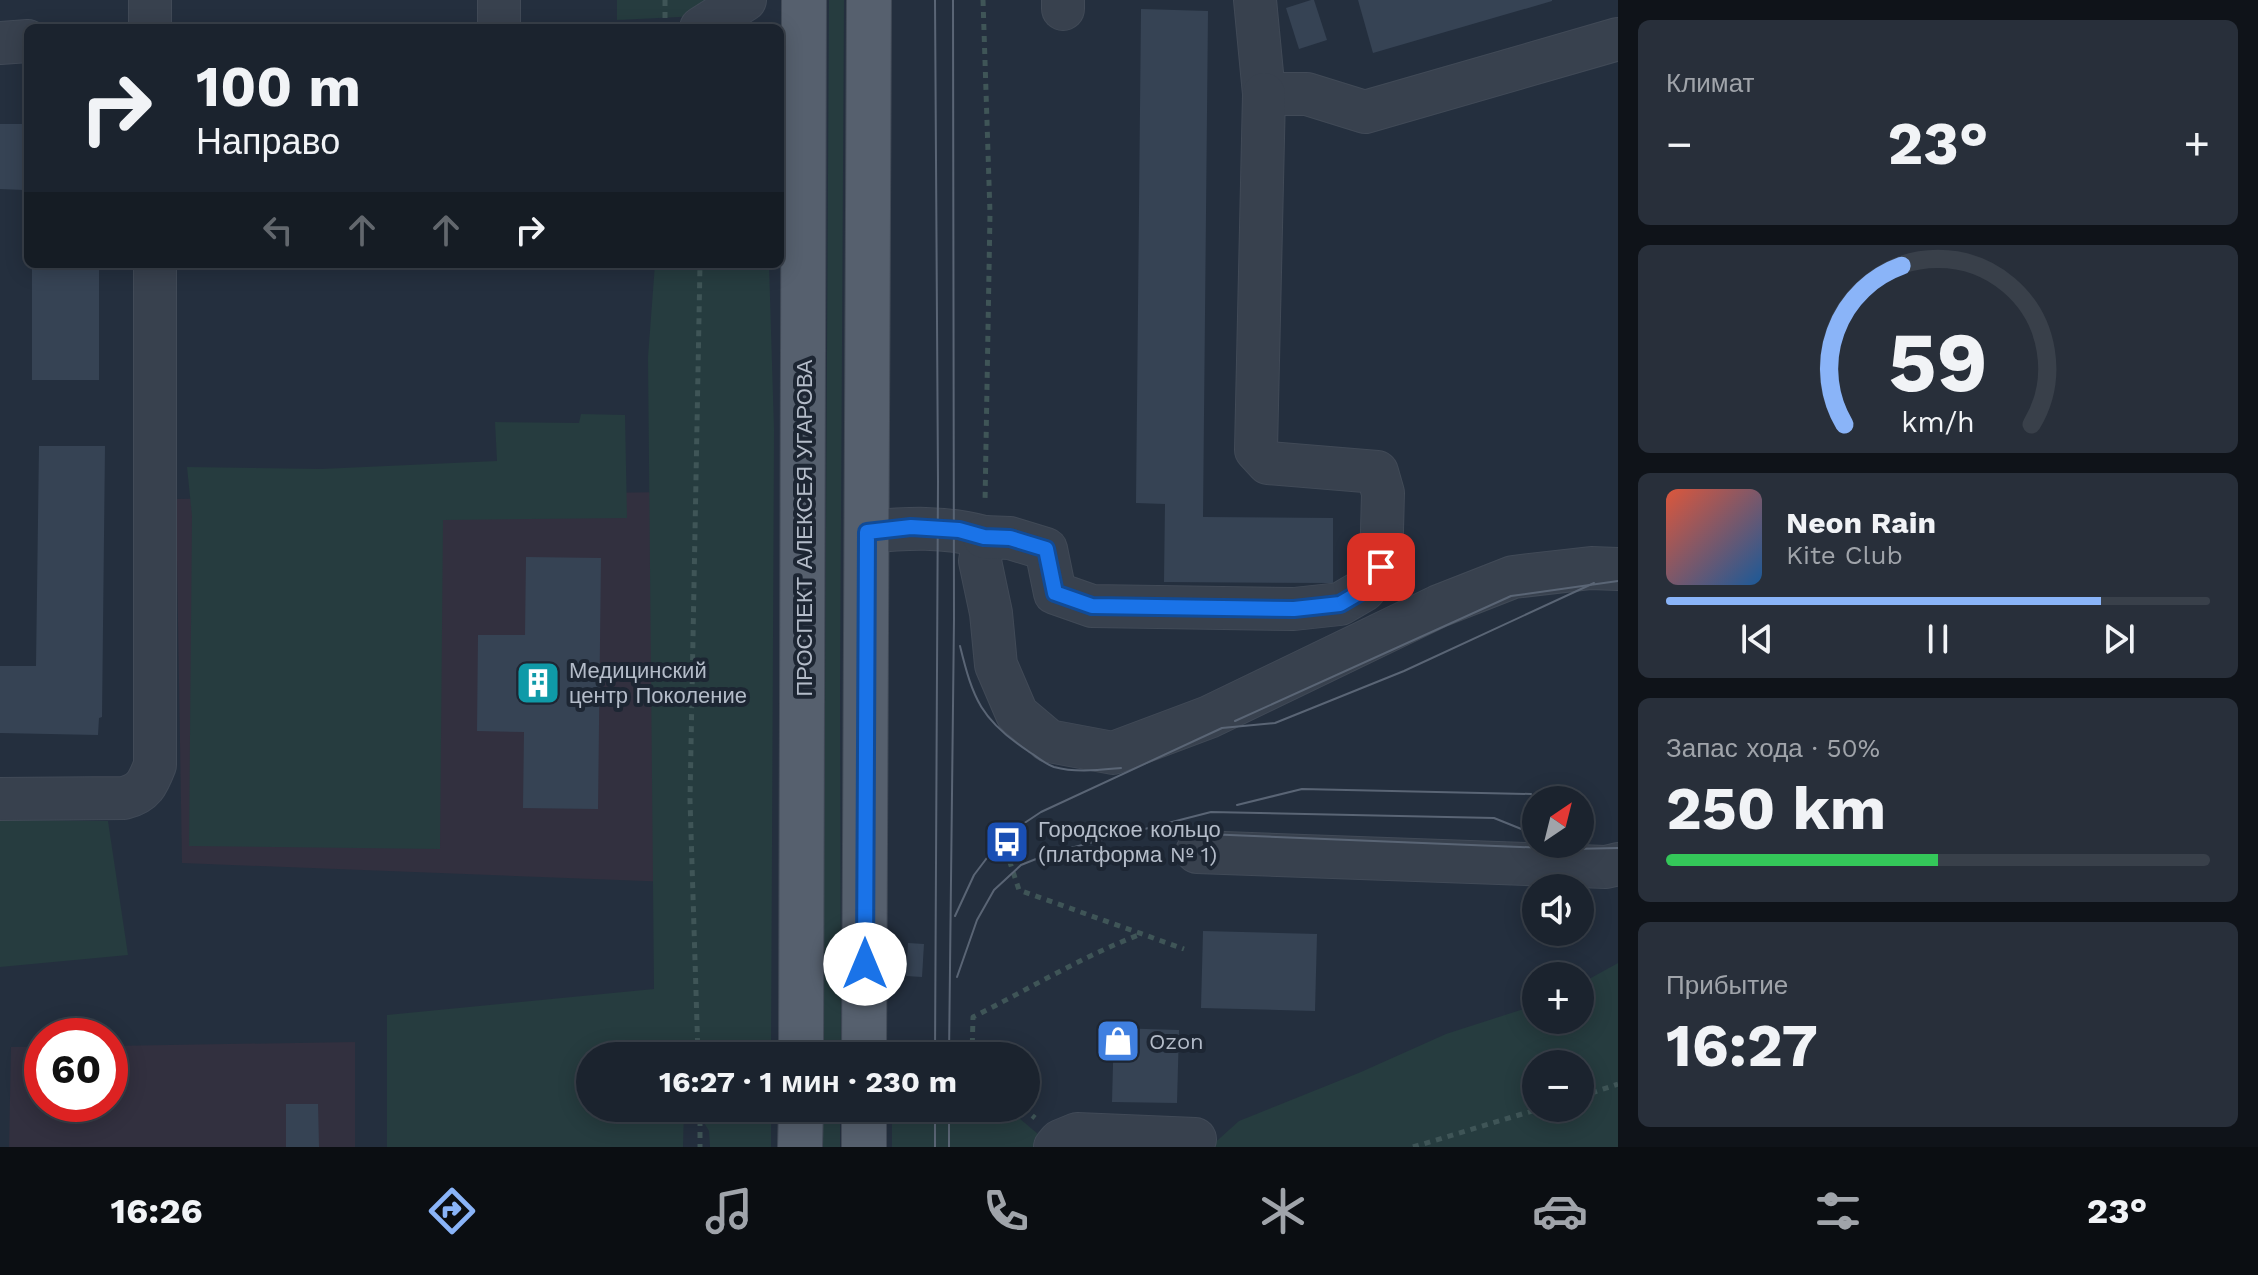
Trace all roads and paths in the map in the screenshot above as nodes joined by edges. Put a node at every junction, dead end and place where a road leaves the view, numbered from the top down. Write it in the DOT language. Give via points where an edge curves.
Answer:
graph roads {
  1 [pos="150,0"];
  2 [pos="499,0"];
  3 [pos="665,0"];
  4 [pos="745,0"];
  5 [pos="804,0"];
  6 [pos="869,0"];
  7 [pos="983,0"];
  8 [pos="1255,0"];
  9 [pos="150,24"];
  10 [pos="499,24"];
  11 [pos="666,24"];
  12 [pos="707,24"];
  13 [pos="1618,39"];
  14 [pos="24,41"];
  15 [pos="0,43"];
  16 [pos="1264,94"];
  17 [pos="792,153"];
  18 [pos="155,268"];
  19 [pos="700,268"];
  20 [pos="867,532"];
  21 [pos="984,537"];
  22 [pos="1618,569"];
  23 [pos="0,799"];
  24 [pos="1002,838"];
  25 [pos="1197,852"];
  26 [pos="1618,864"];
  27 [pos="1142,933"];
  28 [pos="1184,949"];
  29 [pos="698,1042"];
  30 [pos="801,1042"];
  31 [pos="864,1042"];
  32 [pos="972,1042"];
  33 [pos="1618,1084"];
  34 [pos="1594,1092"];
  35 [pos="1522,1114"];
  36 [pos="700,1122"];
  37 [pos="801,1122"];
  38 [pos="864,1122"];
  39 [pos="1195,1139"];
  40 [pos="700,1147"];
  41 [pos="800,1147"];
  42 [pos="864,1147"];
  43 [pos="1055,1147"];
  44 [pos="1413,1147"];
  1 -- 9 [label="lane"];
  2 -- 10 [label="lane"];
  3 -- 11 [label="path"];
  4 -- 12 [label="lane"];
  5 -- 17 [label="main road, ПРОСПЕКТ АЛЕКСЕЯ УГАРОВА"];
  6 -- 20 [label="main road"];
  7 -- 21 [label="path" via="990,213"];
  8 -- 16 [label="lane"];
  13 -- 16 [label="lane" via="1365,112 1307,94"];
  14 -- 15 [label="lane"];
  16 -- 21 [label="lane" via="1256,450 1268,463 1377,472 1383,493 1381,567 1364,590 1340,604 1294,609 1092,606 1055,593 1048,544"];
  17 -- 30 [label="main road, ПРОСПЕКТ АЛЕКСЕЯ УГАРОВА"];
  18 -- 23 [label="lane" via="155,765 137,795"];
  19 -- 29 [label="path" via="690,800"];
  20 -- 21 [label="lane" via="911,527"];
  20 -- 31 [label="main road"];
  21 -- 22 [label="lane" via="980,561 996,665 1017,714 1049,741 1113,753 1209,717 1439,606 1513,577"];
  24 -- 27 [label="path" via="1019,890"];
  25 -- 26 [label="lane"];
  27 -- 28 [label="path"];
  27 -- 32 [label="path" via="973,1017"];
  33 -- 34 [label="path"];
  35 -- 44 [label="path"];
  36 -- 40 [label="path"];
  37 -- 41 [label="main road"];
  38 -- 42 [label="main road"];
  39 -- 43 [label="lane" via="1077,1134"];
}
